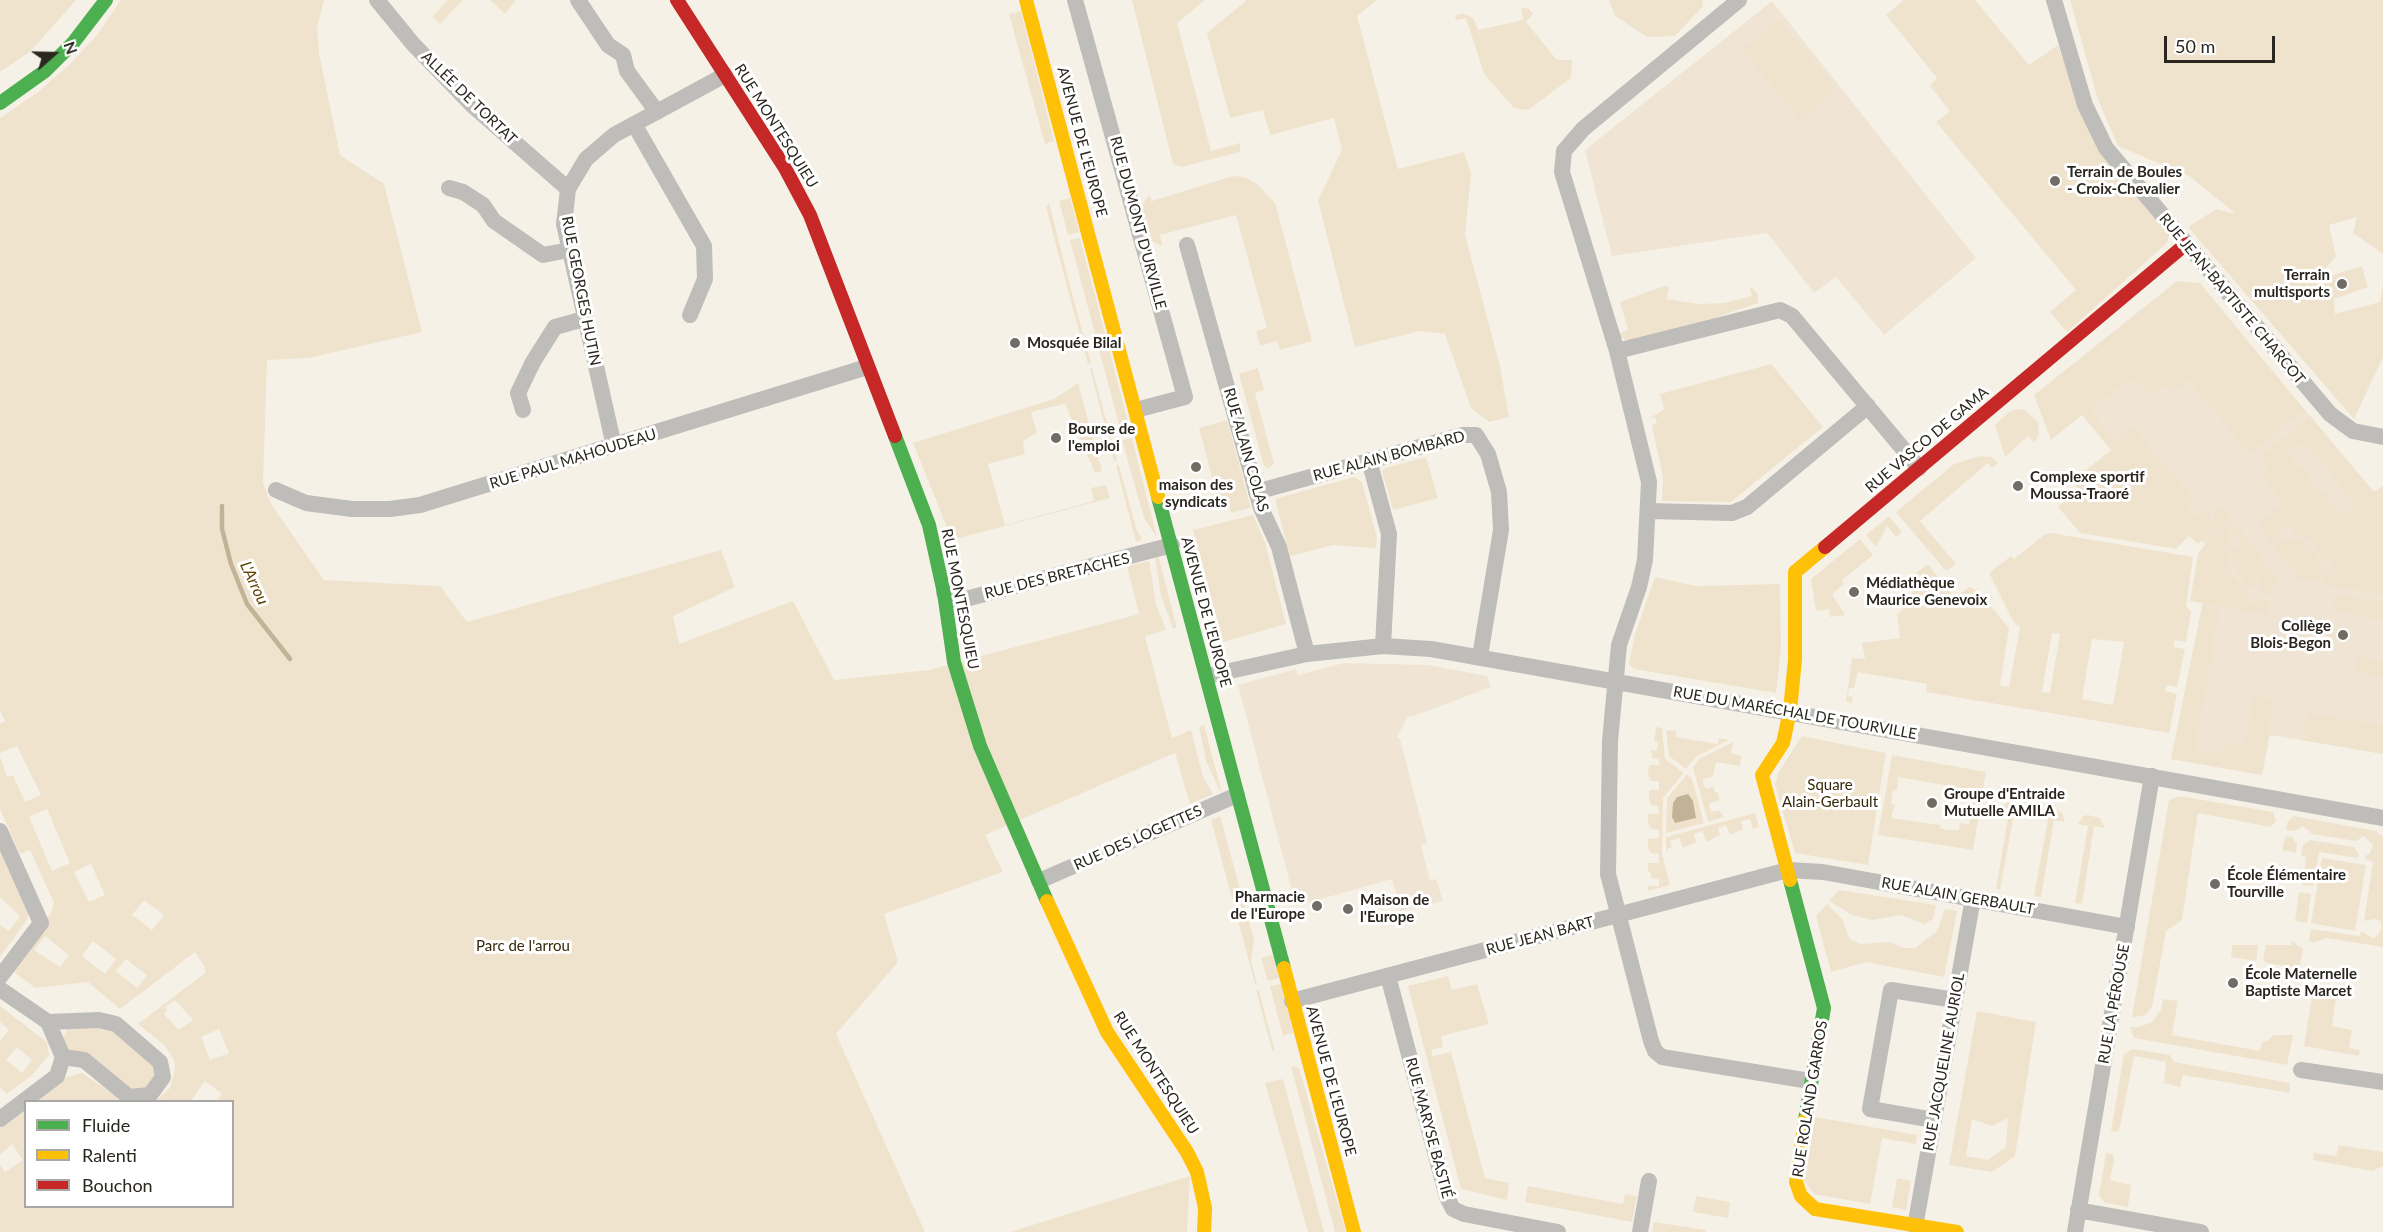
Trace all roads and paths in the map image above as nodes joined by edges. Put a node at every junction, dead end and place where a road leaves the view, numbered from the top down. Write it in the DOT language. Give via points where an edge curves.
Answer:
graph roads {
  1 [pos="106,0"];
  2 [pos="377,0"];
  3 [pos="578,0"];
  4 [pos="677,0"];
  5 [pos="1026,0"];
  6 [pos="1076,0"];
  7 [pos="1739,0"];
  8 [pos="2054,0"];
  9 [pos="725,75"];
  10 [pos="0,103"];
  11 [pos="657,112"];
  12 [pos="634,124"];
  13 [pos="449,188"];
  14 [pos="568,189"];
  15 [pos="2186,244"];
  16 [pos="1187,246"];
  17 [pos="569,250"];
  18 [pos="690,315"];
  19 [pos="584,319"];
  20 [pos="1617,351"];
  21 [pos="867,367"];
  22 [pos="1868,406"];
  23 [pos="523,410"];
  24 [pos="1136,410"];
  25 [pos="2383,436"];
  26 [pos="614,446"];
  27 [pos="1369,460"];
  28 [pos="1919,468"];
  29 [pos="276,490"];
  30 [pos="1256,492"];
  31 [pos="1648,511"];
  32 [pos="1172,545"];
  33 [pos="944,593"];
  34 [pos="1383,646"];
  35 [pos="1307,654"];
  36 [pos="1480,656"];
  37 [pos="1207,676"];
  38 [pos="1615,682"];
  39 [pos="1790,711"];
  40 [pos="2152,776"];
  41 [pos="1237,795"];
  42 [pos="2383,818"];
  43 [pos="0,831"];
  44 [pos="1788,870"];
  45 [pos="1039,881"];
  46 [pos="1973,898"];
  47 [pos="1618,916"];
  48 [pos="2127,927"];
  49 [pos="1389,976"];
  50 [pos="0,977"];
  51 [pos="0,989"];
  52 [pos="1955,1000"];
  53 [pos="1293,1001"];
  54 [pos="48,1022"];
  55 [pos="63,1057"];
  56 [pos="2301,1070"];
  57 [pos="1810,1081"];
  58 [pos="2383,1082"];
  59 [pos="1,1116"];
  60 [pos="1934,1120"];
  61 [pos="1649,1181"];
  62 [pos="2078,1210"];
  63 [pos="1915,1227"];
  64 [pos="1204,1232"];
  65 [pos="1354,1232"];
  66 [pos="1558,1232"];
  67 [pos="1640,1232"];
  68 [pos="1953,1232"];
  69 [pos="2074,1232"];
  70 [pos="2201,1232"];
  1 -- 10 [label="street" via="45,71"];
  2 -- 14 [label="street, ALLÉE DE TORTAT" via="472,105"];
  3 -- 11 [label="street" via="608,45 623,55 627,71"];
  4 -- 9 [label="street, RUE MONTESQUIEU"];
  5 -- 24 [label="street, AVENUE DE L'EUROPE"];
  6 -- 24 [label="street, RUE DUMONT D'URVILLE" via="1185,397"];
  7 -- 20 [label="street" via="1582,129 1564,151 1562,172"];
  8 -- 15 [label="street, RUE JEAN-BAPTISTE CHARCOT" via="2095,128 2121,168"];
  9 -- 11 [label="street, RUE GEORGES HUTIN"];
  9 -- 21 [label="street, RUE MONTESQUIEU" via="785,168 810,215"];
  11 -- 12 [label="street, RUE GEORGES HUTIN"];
  12 -- 14 [label="street, RUE GEORGES HUTIN" via="586,159"];
  12 -- 18 [label="street" via="704,246 705,279"];
  13 -- 17 [label="street" via="483,205 494,221 543,255"];
  14 -- 17 [label="street, RUE GEORGES HUTIN" via="564,224"];
  15 -- 25 [label="street, RUE JEAN-BAPTISTE CHARCOT" via="2330,414 2353,430"];
  15 -- 28 [label="street, RUE VASCO DE GAMA"];
  16 -- 30 [label="street, RUE ALAIN COLAS"];
  17 -- 19 [label="street, RUE GEORGES HUTIN"];
  19 -- 23 [label="street" via="555,327 518,393"];
  19 -- 26 [label="street, RUE GEORGES HUTIN"];
  20 -- 22 [label="street" via="1780,310 1792,316"];
  20 -- 31 [label="street" via="1647,470"];
  21 -- 26 [label="street, RUE PAUL MAHOUDEAU"];
  21 -- 33 [label="street, RUE MONTESQUIEU" via="922,504"];
  22 -- 28 [label="street"];
  22 -- 31 [label="street" via="1747,507 1732,513"];
  24 -- 32 [label="street, AVENUE DE L'EUROPE"];
  26 -- 29 [label="street, RUE PAUL MAHOUDEAU" via="420,505 390,509 306,503"];
  27 -- 30 [label="street, RUE ALAIN BOMBARD"];
  27 -- 34 [label="street" via="1389,534"];
  27 -- 36 [label="street, RUE ALAIN BOMBARD" via="1463,435 1476,435 1484,443 1499,492 1501,530"];
  28 -- 39 [label="street, RUE VASCO DE GAMA" via="1795,572 1795,659"];
  30 -- 35 [label="street, RUE ALAIN COLAS" via="1279,548"];
  31 -- 38 [label="street" via="1645,560 1619,645"];
  32 -- 33 [label="street, RUE DES BRETACHES" via="957,602"];
  32 -- 37 [label="street, AVENUE DE L'EUROPE"];
  33 -- 45 [label="street, RUE MONTESQUIEU" via="954,662 980,746"];
  34 -- 35 [label="street, RUE DU MARÉCHAL DE TOURVILLE"];
  34 -- 36 [label="street, RUE DU MARÉCHAL DE TOURVILLE"];
  35 -- 37 [label="street, RUE DU MARÉCHAL DE TOURVILLE"];
  36 -- 38 [label="street, RUE DU MARÉCHAL DE TOURVILLE"];
  37 -- 41 [label="street, AVENUE DE L'EUROPE"];
  38 -- 39 [label="street, RUE DU MARÉCHAL DE TOURVILLE"];
  38 -- 47 [label="street" via="1608,874"];
  39 -- 40 [label="street, RUE DU MARÉCHAL DE TOURVILLE"];
  39 -- 44 [label="street, RUE ROLAND GARROS" via="1784,743 1762,775"];
  40 -- 42 [label="street, RUE DU MARÉCHAL DE TOURVILLE"];
  40 -- 48 [label="street, RUE LA PÉROUSE"];
  41 -- 45 [label="street, RUE DES LOGETTES"];
  41 -- 53 [label="street, AVENUE DE L'EUROPE"];
  43 -- 50 [label="street" via="41,923"];
  44 -- 46 [label="street, RUE ALAIN GERBAULT" via="1813,870"];
  44 -- 47 [label="street, RUE JEAN BART"];
  44 -- 57 [label="street, RUE ROLAND GARROS" via="1824,1008"];
  45 -- 64 [label="street, RUE MONTESQUIEU" via="1107,1032 1197,1172 1205,1208"];
  46 -- 48 [label="street, RUE ALAIN GERBAULT"];
  46 -- 52 [label="street, RUE JACQUELINE AURIOL"];
  47 -- 49 [label="street, RUE JEAN BART"];
  47 -- 57 [label="street" via="1655,1051 1662,1057"];
  48 -- 62 [label="street, RUE LA PÉROUSE"];
  49 -- 53 [label="street, RUE JEAN BART"];
  49 -- 66 [label="street, RUE MARYSE BASTIÉ" via="1453,1209"];
  51 -- 54 [label="street"];
  52 -- 60 [label="street, RUE JACQUELINE AURIOL"];
  52 -- 60 [label="street" via="1891,990 1870,1109"];
  53 -- 65 [label="street, AVENUE DE L'EUROPE"];
  54 -- 55 [label="street"];
  54 -- 55 [label="street" via="99,1020 116,1024 160,1062 163,1077 150,1095 129,1097 84,1060"];
  55 -- 59 [label="street" via="57,1076"];
  56 -- 58 [label="street"];
  57 -- 63 [label="street, RUE ROLAND GARROS" via="1796,1182 1801,1196 1815,1209"];
  60 -- 63 [label="street, RUE JACQUELINE AURIOL"];
  61 -- 67 [label="street"];
  62 -- 69 [label="street, RUE LA PÉROUSE"];
  62 -- 70 [label="street"];
  63 -- 68 [label="street, RUE ROLAND GARROS"];
}
